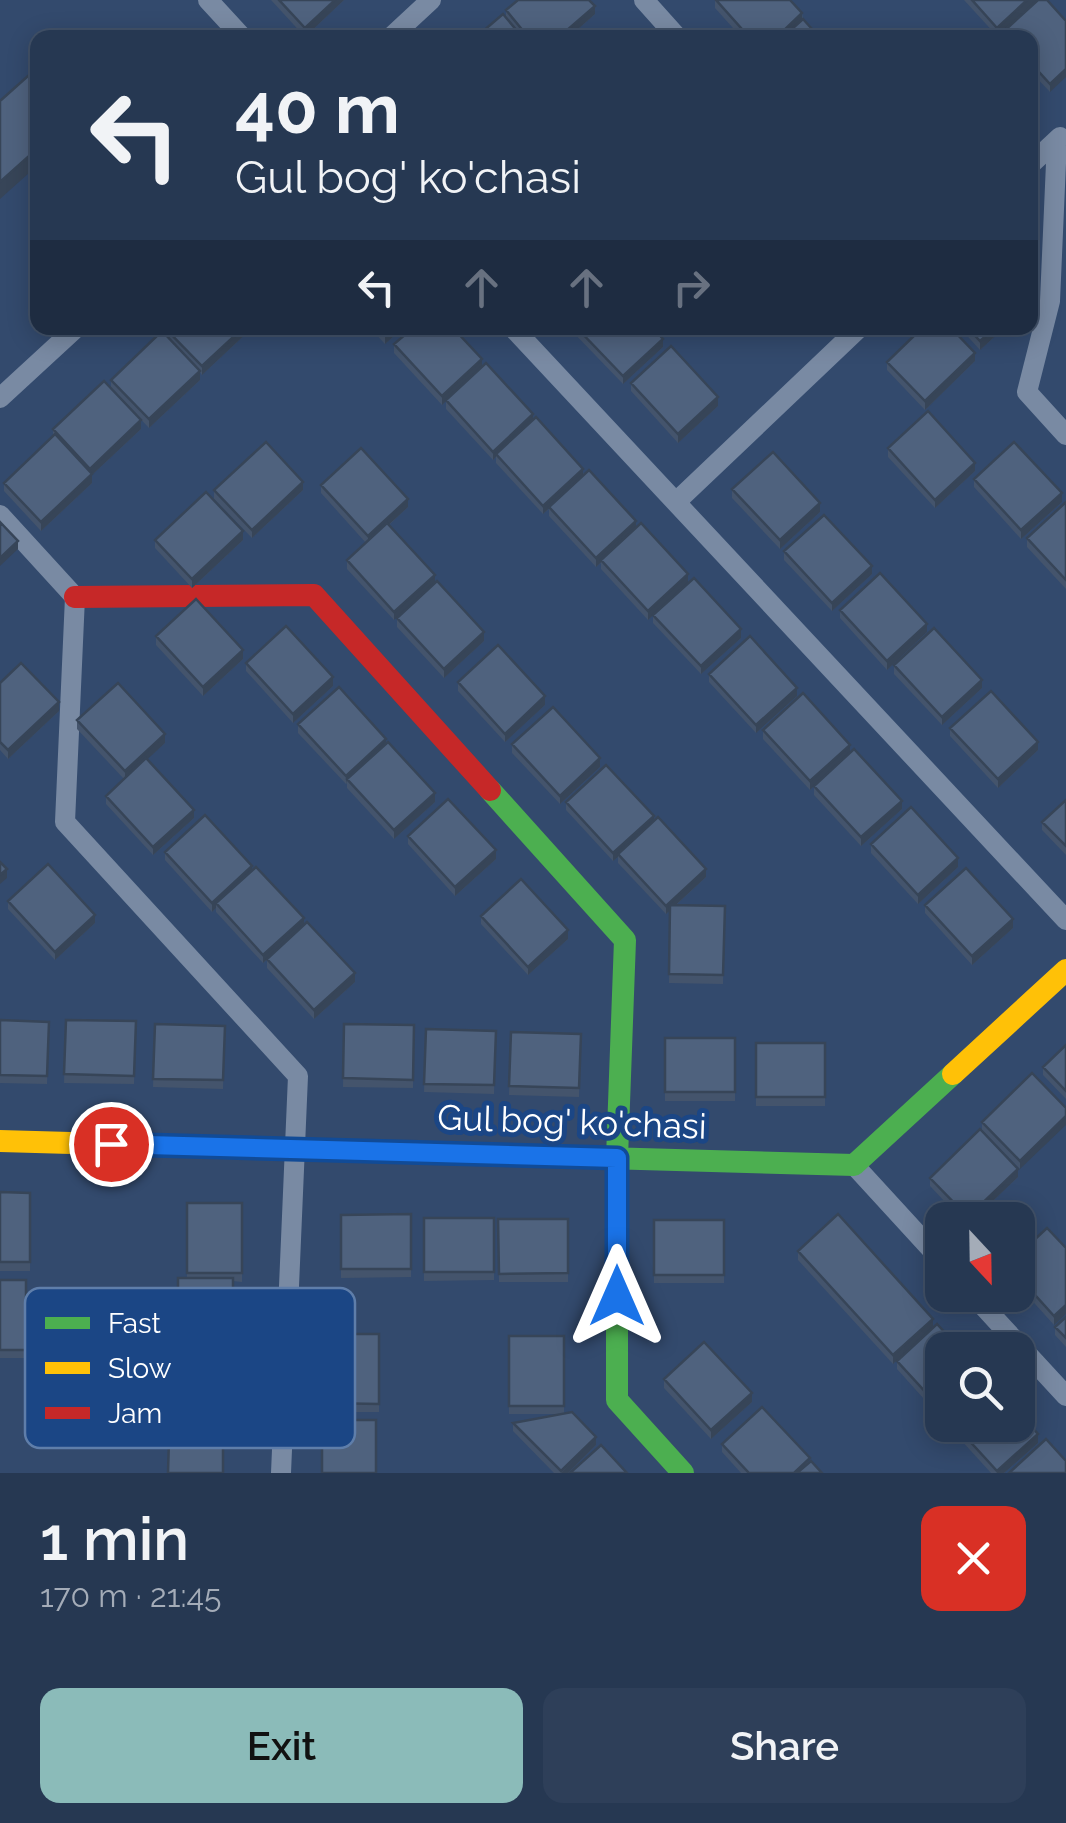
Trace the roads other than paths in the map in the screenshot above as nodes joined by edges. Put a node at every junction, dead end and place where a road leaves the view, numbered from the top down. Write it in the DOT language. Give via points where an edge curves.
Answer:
graph roads {
  1 [pos="208,0"];
  2 [pos="431,0"];
  3 [pos="644,0"];
  4 [pos="236,30"];
  5 [pos="399,30"];
  6 [pos="671,30"];
  7 [pos="1061,137"];
  8 [pos="1038,158"];
  9 [pos="68,335"];
  10 [pos="520,335"];
  11 [pos="852,335"];
  12 [pos="0,398"];
  13 [pos="1066,435"];
  14 [pos="676,502"];
  15 [pos="0,515"];
  16 [pos="75,597"];
  17 [pos="1066,920"];
  18 [pos="1066,970"];
  19 [pos="0,1141"];
  20 [pos="295,1149"];
  21 [pos="617,1158"];
  22 [pos="854,1164"];
  23 [pos="925,1242"];
  24 [pos="289,1288"];
  25 [pos="989,1312"];
  26 [pos="1066,1396"];
  27 [pos="282,1448"];
  28 [pos="281,1473"];
  29 [pos="683,1473"];
  1 -- 4 [label="street"];
  2 -- 5 [label="street"];
  3 -- 6 [label="street"];
  7 -- 8 [label="street"];
  7 -- 13 [label="street" via="1050,301 1027,392"];
  9 -- 12 [label="street"];
  10 -- 14 [label="street"];
  11 -- 14 [label="street"];
  14 -- 17 [label="street"];
  15 -- 16 [label="street"];
  16 -- 20 [label="street" via="65,822 298,1076"];
  16 -- 21 [label="street" via="314,595 625,940"];
  18 -- 22 [label="street"];
  19 -- 20 [label="street, Gul bog' ko'chasi"];
  20 -- 21 [label="street, Gul bog' ko'chasi"];
  20 -- 24 [label="street"];
  21 -- 22 [label="street, Gul bog' ko'chasi"];
  21 -- 29 [label="street" via="617,1400"];
  22 -- 23 [label="street"];
  25 -- 26 [label="street"];
  27 -- 28 [label="street"];
}
